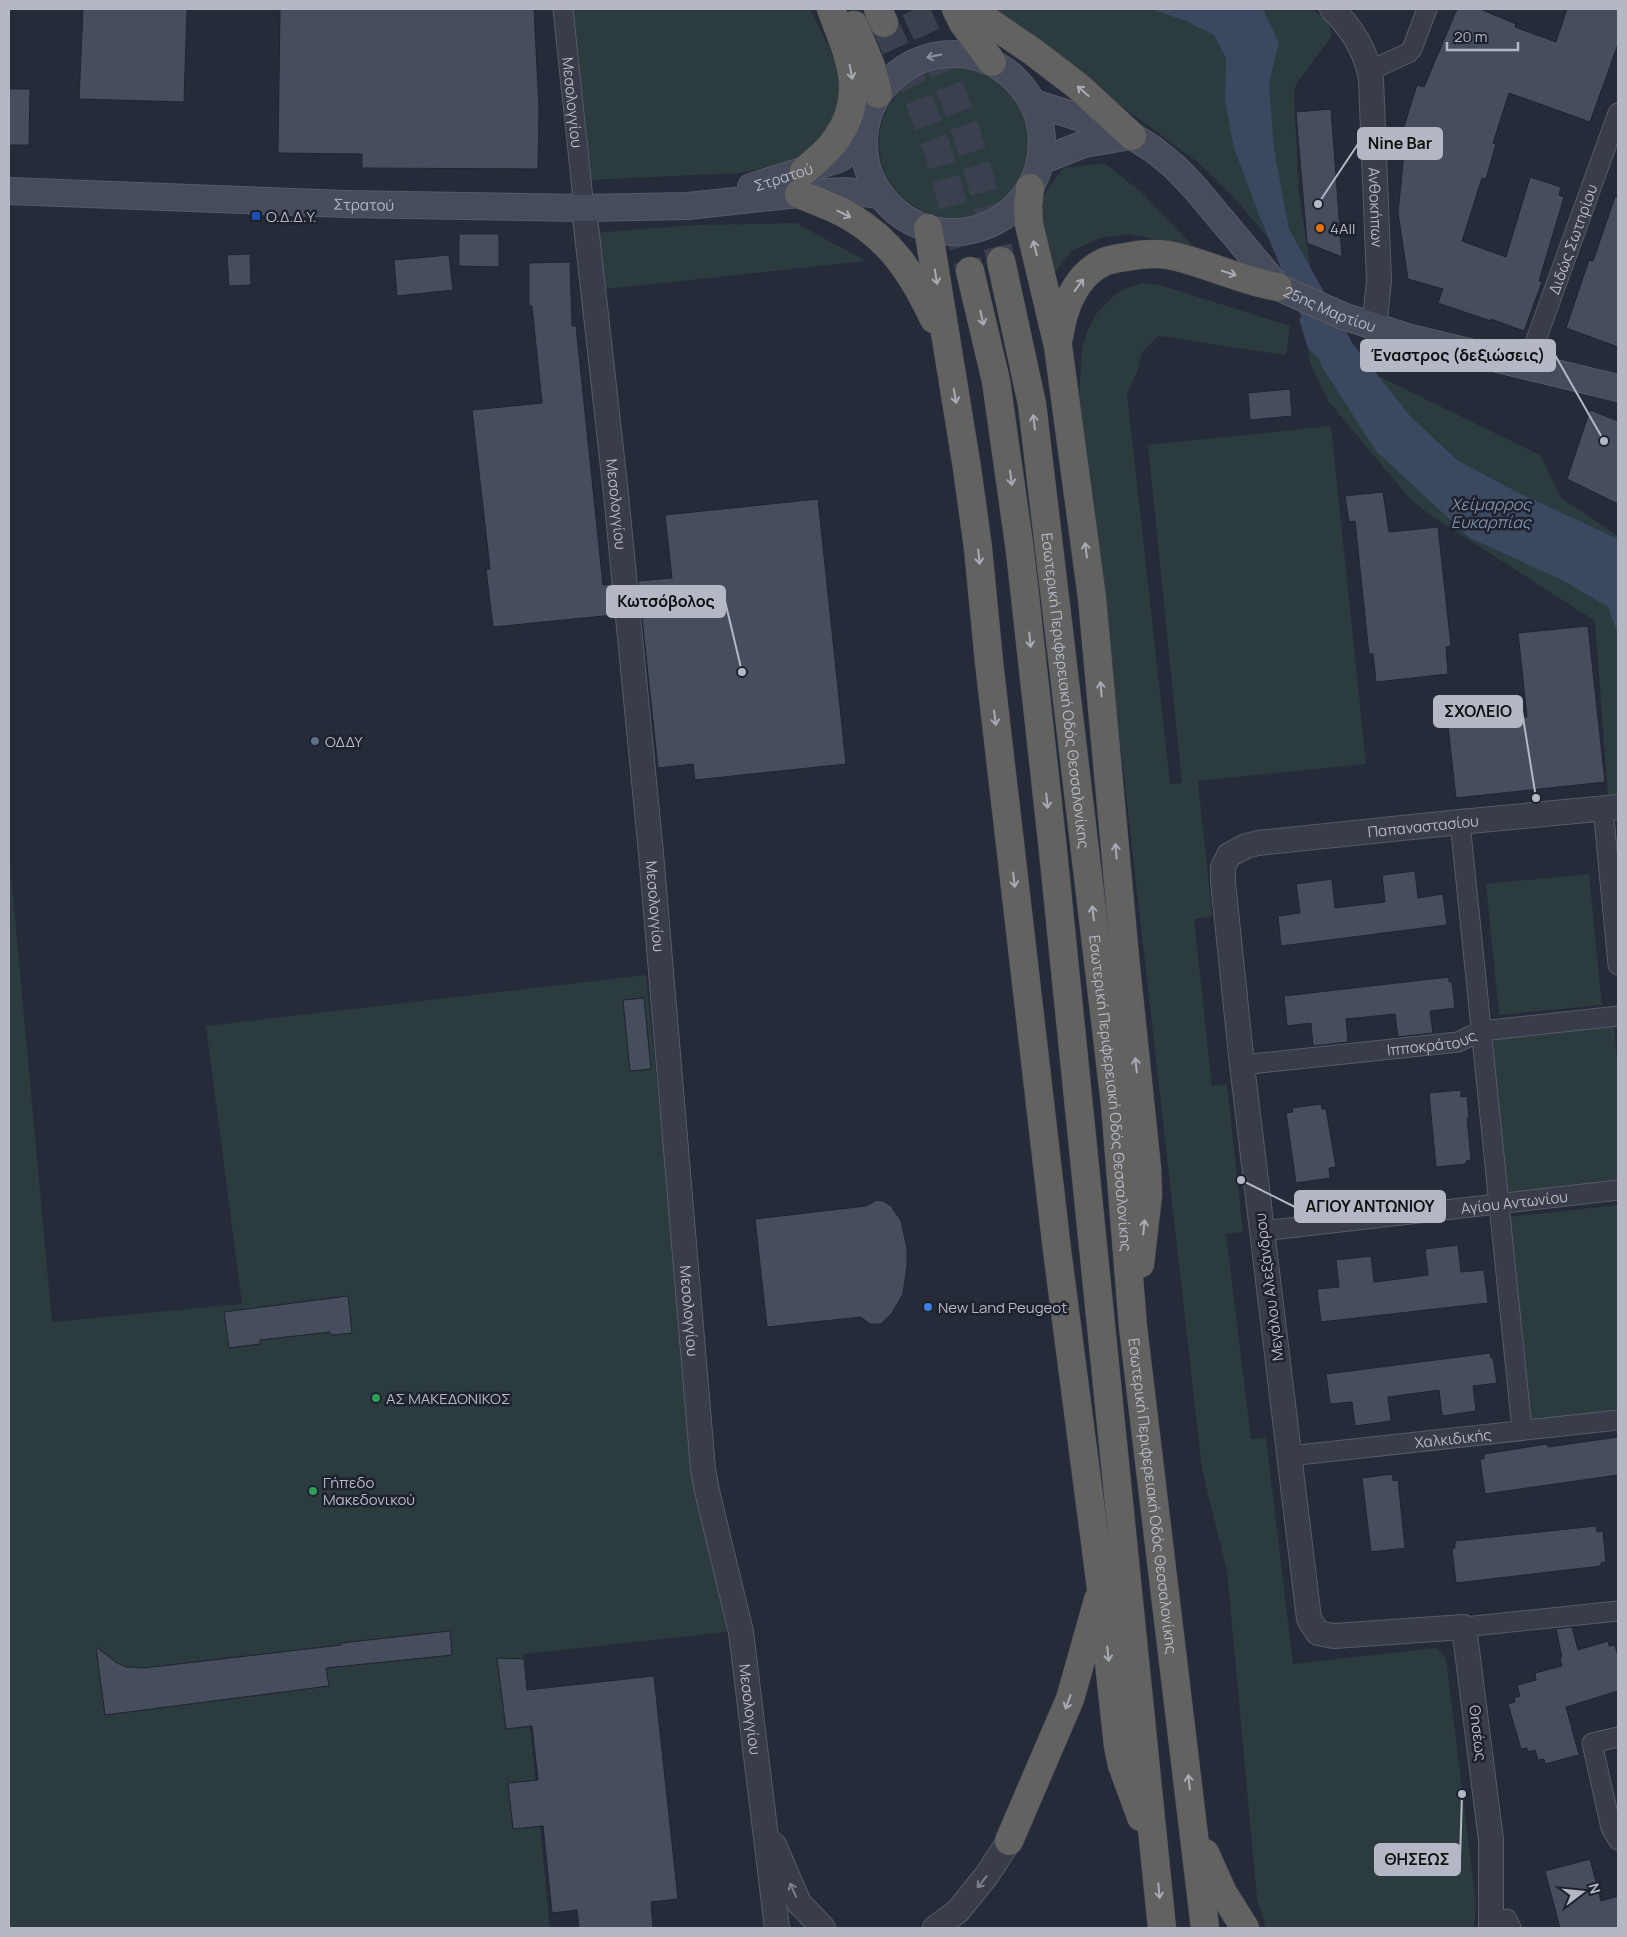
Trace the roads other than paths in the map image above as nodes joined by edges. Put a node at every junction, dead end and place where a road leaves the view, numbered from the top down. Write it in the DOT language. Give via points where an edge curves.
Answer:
graph roads {
  1 [pos="563,9"];
  2 [pos="831,9"];
  3 [pos="844,9"];
  4 [pos="956,9"];
  5 [pos="970,9"];
  6 [pos="1332,9"];
  7 [pos="1428,9"];
  8 [pos="992,62"];
  9 [pos="1369,71"];
  10 [pos="878,94"];
  11 [pos="1033,103"];
  12 [pos="1618,113"];
  13 [pos="865,130"];
  14 [pos="1132,136"];
  15 [pos="1041,160"];
  16 [pos="802,182"];
  17 [pos="1030,188"];
  18 [pos="9,191"];
  19 [pos="881,195"];
  20 [pos="584,208"];
  21 [pos="928,228"];
  22 [pos="1001,261"];
  23 [pos="970,271"];
  24 [pos="1278,287"];
  25 [pos="1374,328"];
  26 [pos="1058,346"];
  27 [pos="947,348"];
  28 [pos="1527,365"];
  29 [pos="1618,388"];
  30 [pos="1611,808"];
  31 [pos="1460,822"];
  32 [pos="1229,855"];
  33 [pos="1618,965"];
  34 [pos="1618,1016"];
  35 [pos="1481,1030"];
  36 [pos="1242,1065"];
  37 [pos="1618,1190"];
  38 [pos="1499,1203"];
  39 [pos="1262,1230"];
  40 [pos="1134,1327"];
  41 [pos="1618,1420"];
  42 [pos="1522,1430"];
  43 [pos="1289,1456"];
  44 [pos="1101,1588"];
  45 [pos="1618,1611"];
  46 [pos="1464,1627"];
  47 [pos="1618,1736"];
  48 [pos="761,1803"];
  49 [pos="1194,1831"];
  50 [pos="1618,1840"];
  51 [pos="1009,1842"];
  52 [pos="1155,1853"];
  53 [pos="1504,1926"];
  54 [pos="776,1928"];
  55 [pos="823,1928"];
  56 [pos="935,1928"];
  57 [pos="1162,1928"];
  58 [pos="1205,1928"];
  59 [pos="1245,1928"];
  1 -- 20 [label="street, Μεσολογγίου"];
  2 -- 16 [label="highway, one-way" via="852,72 854,101 836,140"];
  3 -- 10 [label="highway" via="864,47"];
  4 -- 8 [label="highway"];
  14 -- 5 [label="highway, one-way" via="1079,87"];
  6 -- 9 [label="street, Ανθοκήπων" via="1359,42"];
  7 -- 9 [label="street" via="1412,49"];
  8 -- 10 [label="main road, one-way" via="954,53 929,56 895,75"];
  8 -- 11 [label="main road" via="1016,79"];
  9 -- 25 [label="street, Ανθοκήπων" via="1379,281"];
  10 -- 13 [label="main road"];
  11 -- 14 [label="main road, 25ης Μαρτίου"];
  11 -- 15 [label="main road" via="1042,132"];
  12 -- 28 [label="street, Διδώς Σωτηρίου"];
  13 -- 16 [label="main road, Στρατού" via="846,155"];
  13 -- 19 [label="main road" via="865,157"];
  14 -- 15 [label="main road" via="1084,144"];
  14 -- 24 [label="main road, 25ης Μαρτίου" via="1176,168"];
  15 -- 17 [label="main road"];
  16 -- 19 [label="main road, Στρατού"];
  16 -- 20 [label="main road, Στρατού" via="688,206"];
  16 -- 27 [label="highway, one-way" via="875,234 895,254 919,288"];
  17 -- 21 [label="main road" via="1012,211 986,226 957,232"];
  26 -- 17 [label="highway, one-way" via="1029,224"];
  18 -- 20 [label="main road, Στρατού" via="190,199"];
  19 -- 21 [label="main road" via="902,216"];
  20 -- 48 [label="street, Μεσολογγίου" via="651,853 703,1469 741,1632"];
  21 -- 27 [label="highway, one-way"];
  40 -- 22 [label="highway, Εσωτερική Περιφερειακή Οδός Θεσσαλονίκης, one-way" via="1115,1104 1032,404"];
  23 -- 52 [label="highway, Εσωτερική Περιφερειακή Οδός Θεσσαλονίκης, one-way" via="996,381 1020,551"];
  24 -- 25 [label="main road, 25ης Μαρτίου"];
  26 -- 24 [label="highway, one-way" via="1061,324 1071,296 1081,280 1104,262 1137,254 1166,255"];
  25 -- 28 [label="main road, 25ης Μαρτίου"];
  40 -- 26 [label="highway, one-way" via="1148,1195 1146,1168 1097,644"];
  27 -- 44 [label="highway, one-way" via="978,548 1055,1230"];
  28 -- 29 [label="main road, 25ης Μαρτίου"];
  30 -- 31 [label="street, Παπαναστασίου"];
  30 -- 33 [label="street"];
  31 -- 32 [label="street, Παπαναστασίου" via="1258,843"];
  31 -- 35 [label="street"];
  32 -- 36 [label="street, Μεγάλου Αλεξάνδρου" via="1223,867 1223,882"];
  34 -- 35 [label="street, Ιπποκράτους"];
  35 -- 36 [label="street, Ιπποκράτους" via="1458,1042"];
  35 -- 38 [label="street"];
  36 -- 39 [label="street, Μεγάλου Αλεξάνδρου"];
  37 -- 38 [label="street, Αγίου Αντωνίου"];
  38 -- 39 [label="street, Αγίου Αντωνίου"];
  38 -- 42 [label="street"];
  39 -- 43 [label="street, Μεγάλου Αλεξάνδρου"];
  49 -- 40 [label="highway, Εσωτερική Περιφερειακή Οδός Θεσσαλονίκης, one-way"];
  41 -- 42 [label="street, Χαλκιδικής"];
  42 -- 43 [label="street, Χαλκιδικής"];
  43 -- 46 [label="street, Μεγάλου Αλεξάνδρου" via="1307,1612 1315,1630 1326,1636 1340,1636"];
  44 -- 51 [label="highway, one-way" via="1070,1699"];
  44 -- 52 [label="highway, one-way" via="1122,1765"];
  45 -- 46 [label="street"];
  46 -- 53 [label="street, Θησέως"];
  47 -- 50 [label="street" via="1592,1743 1611,1828"];
  48 -- 54 [label="street, Μεσολογγίου"];
  55 -- 48 [label="street, Μεσολογγίου, one-way" via="799,1903 778,1856"];
  49 -- 58 [label="highway, Εσωτερική Περιφερειακή Οδός Θεσσαλονίκης"];
  49 -- 59 [label="highway" via="1223,1893"];
  51 -- 56 [label="street, one-way" via="958,1910"];
  52 -- 57 [label="highway, Εσωτερική Περιφερειακή Οδός Θεσσαλονίκης, one-way"];
}
